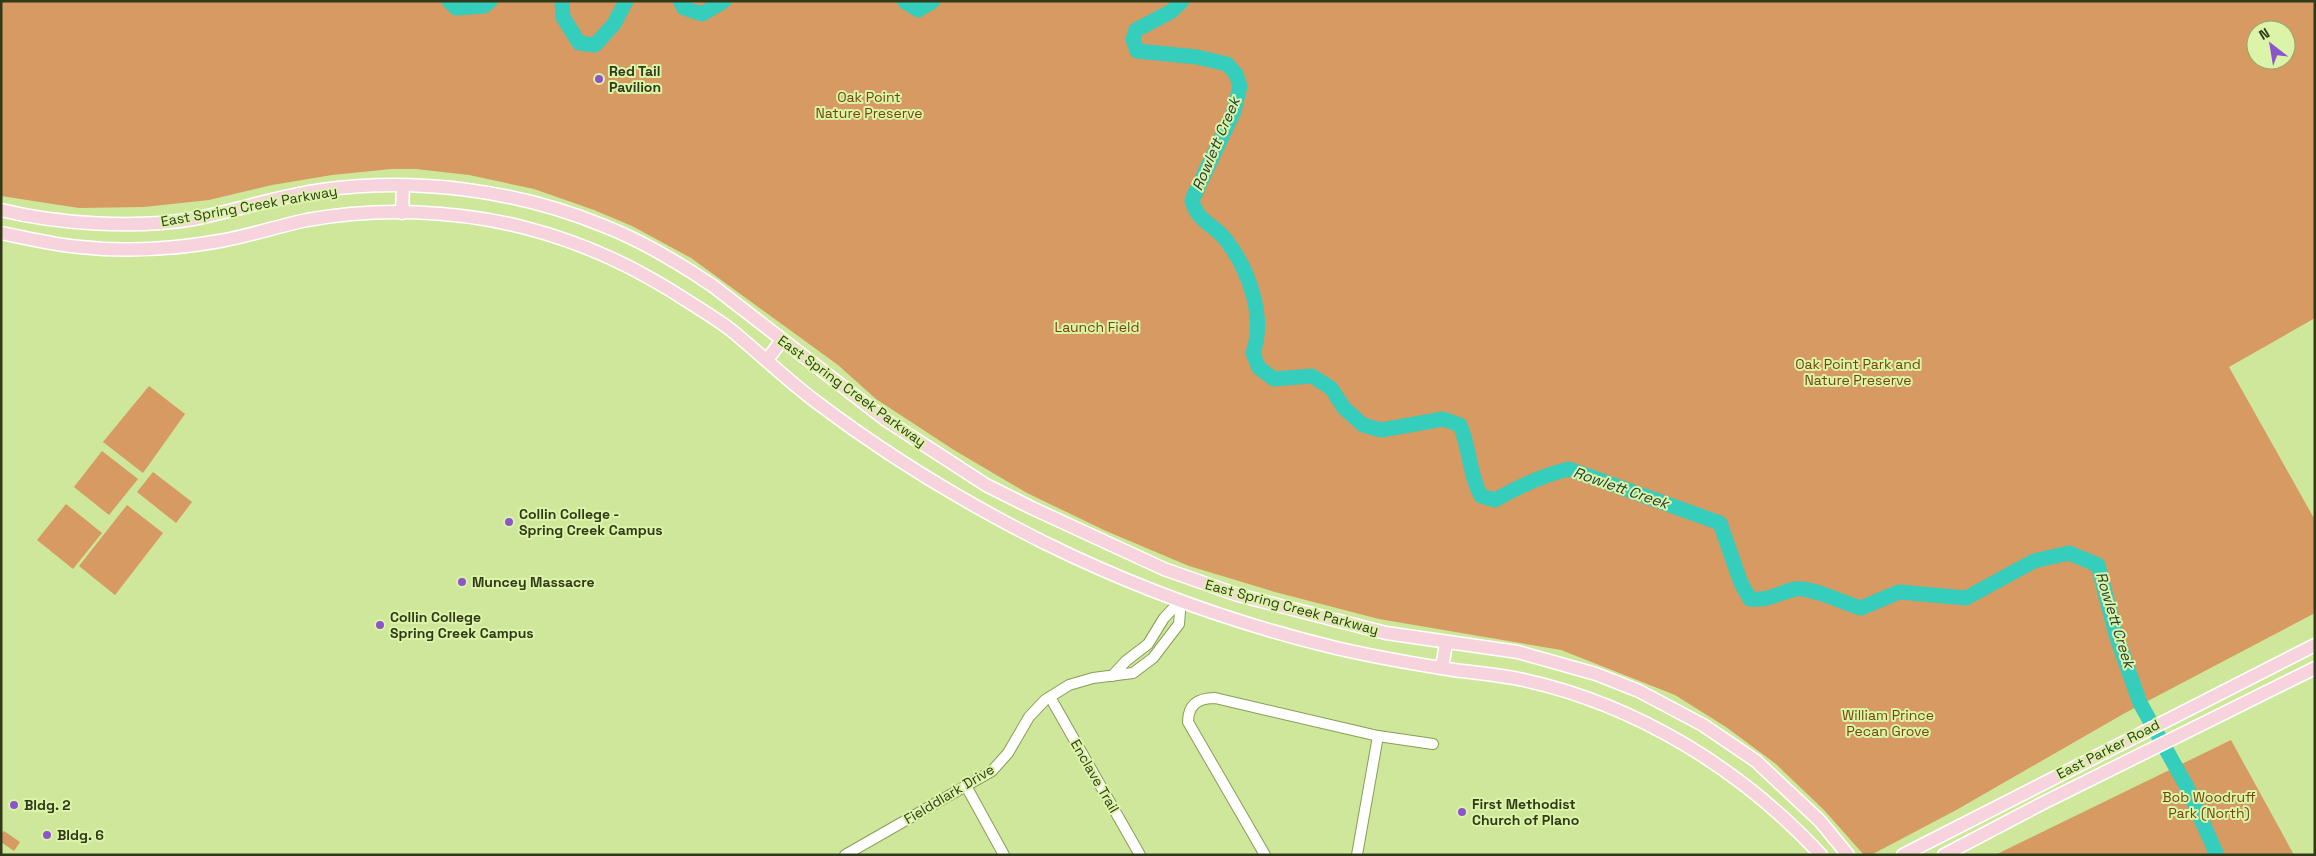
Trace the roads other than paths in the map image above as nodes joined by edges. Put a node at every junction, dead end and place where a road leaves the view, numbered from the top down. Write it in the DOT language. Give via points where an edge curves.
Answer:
graph roads {
  1 [pos="403,186"];
  2 [pos="4,210"];
  3 [pos="402,213"];
  4 [pos="2,233"];
  5 [pos="782,340"];
  6 [pos="767,360"];
  7 [pos="1188,578"];
  8 [pos="1181,600"];
  9 [pos="1446,643"];
  10 [pos="2315,645"];
  11 [pos="1442,668"];
  12 [pos="2315,668"];
  13 [pos="1112,676"];
  14 [pos="1050,697"];
  15 [pos="1378,736"];
  16 [pos="1433,744"];
  17 [pos="966,786"];
  18 [pos="845,855"];
  19 [pos="1004,855"];
  20 [pos="1140,855"];
  21 [pos="1265,855"];
  22 [pos="1357,855"];
  23 [pos="1821,855"];
  24 [pos="1848,855"];
  25 [pos="1903,855"];
  26 [pos="1944,855"];
  1 -- 2 [label="main road, East Spring Creek Parkway" via="322,190 214,215 158,223 73,222"];
  1 -- 3 [label="main road"];
  1 -- 5 [label="main road, East Spring Creek Parkway" via="452,188 497,195 605,226 685,267"];
  3 -- 4 [label="main road, East Spring Creek Parkway" via="323,218 219,242 144,248 80,247"];
  3 -- 6 [label="main road, East Spring Creek Parkway" via="436,213 526,228 612,257 653,278 726,327"];
  5 -- 6 [label="main road"];
  5 -- 7 [label="main road, East Spring Creek Parkway" via="886,420 986,485 1097,540"];
  6 -- 8 [label="main road, East Spring Creek Parkway" via="823,406 966,500 1044,543"];
  7 -- 8 [label="main road"];
  7 -- 9 [label="main road, East Spring Creek Parkway" via="1338,622"];
  8 -- 11 [label="main road, East Spring Creek Parkway" via="1300,639"];
  8 -- 13 [label="street" via="1164,618 1148,644"];
  8 -- 13 [label="street, Fielddlark Drive" via="1178,624 1153,658 1133,673"];
  9 -- 11 [label="main road"];
  9 -- 24 [label="main road, East Spring Creek Parkway" via="1518,652 1596,674 1640,691 1702,725 1756,761 1820,821"];
  10 -- 25 [label="main road, East Parker Road"];
  11 -- 23 [label="main road, East Spring Creek Parkway" via="1525,680 1593,701 1654,727 1694,749 1767,801"];
  12 -- 26 [label="main road, East Parker Road"];
  13 -- 14 [label="street, Fielddlark Drive" via="1069,685"];
  14 -- 17 [label="street, Fielddlark Drive" via="1029,717 1008,753 992,771"];
  14 -- 20 [label="street, Enclave Trail"];
  15 -- 16 [label="street"];
  15 -- 21 [label="street" via="1216,698 1203,698 1193,704 1188,722"];
  15 -- 22 [label="street"];
  17 -- 18 [label="street, Fielddlark Drive"];
  17 -- 19 [label="street"];
}
